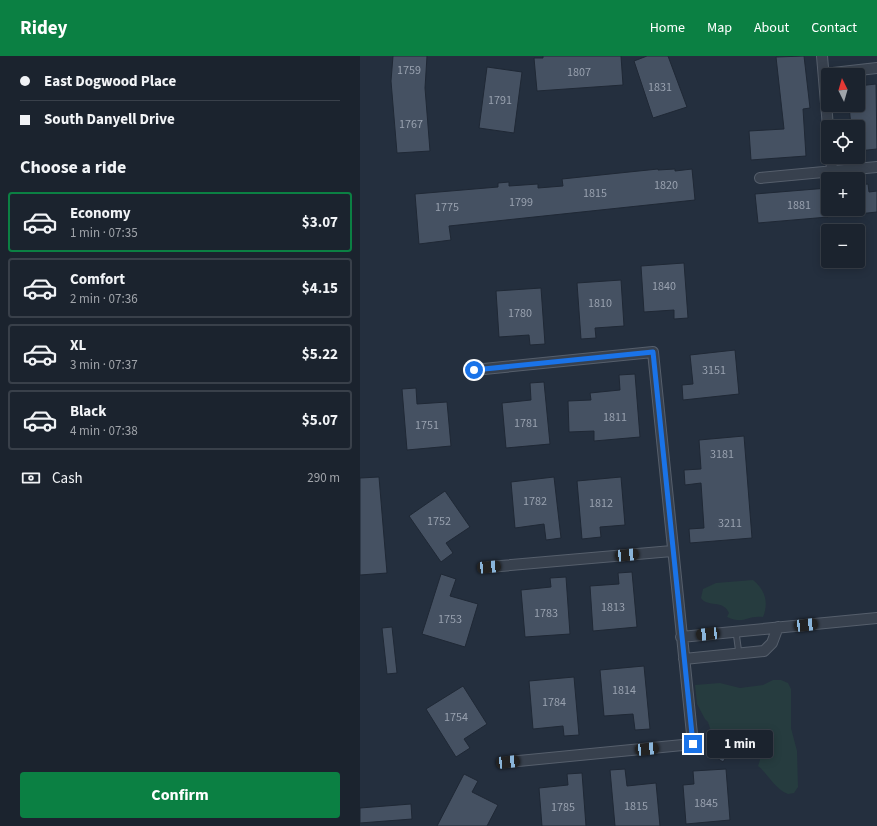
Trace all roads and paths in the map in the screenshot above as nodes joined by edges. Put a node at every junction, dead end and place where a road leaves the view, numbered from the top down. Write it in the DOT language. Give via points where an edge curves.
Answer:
graph roads {
  1 [pos="822,56"];
  2 [pos="823,68"];
  3 [pos="877,68"];
  4 [pos="865,69"];
  5 [pos="832,164"];
  6 [pos="877,167"];
  7 [pos="832,171"];
  8 [pos="760,178"];
  9 [pos="474,370"];
  10 [pos="672,551"];
  11 [pos="489,567"];
  12 [pos="877,618"];
  13 [pos="778,627"];
  14 [pos="736,632"];
  15 [pos="681,637"];
  16 [pos="739,654"];
  17 [pos="684,659"];
  18 [pos="508,762"];
  1 -- 2 [label="street"];
  3 -- 4 [label="street"];
  5 -- 7 [label="street"];
  6 -- 7 [label="street"];
  7 -- 8 [label="street"];
  9 -- 10 [label="street" via="653,352"];
  10 -- 11 [label="street"];
  10 -- 15 [label="street"];
  12 -- 13 [label="street"];
  13 -- 14 [label="street"];
  13 -- 16 [label="street" via="772,643 764,651"];
  14 -- 15 [label="street"];
  14 -- 16 [label="lane"];
  15 -- 17 [label="street"];
  16 -- 17 [label="street"];
  17 -- 18 [label="street" via="693,744"];
}
